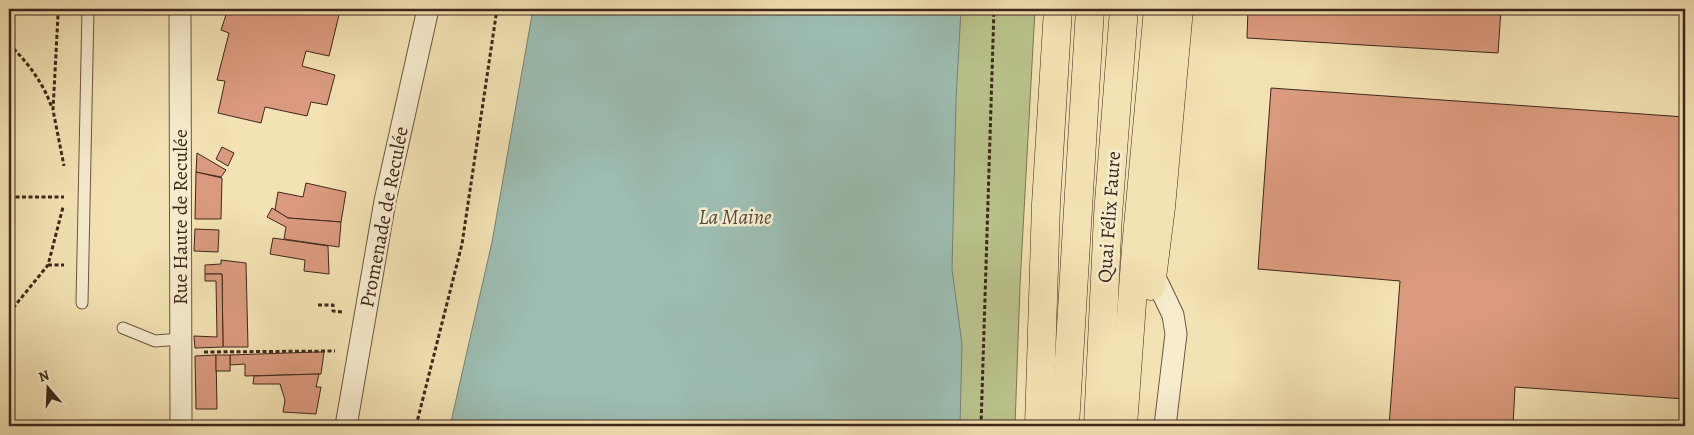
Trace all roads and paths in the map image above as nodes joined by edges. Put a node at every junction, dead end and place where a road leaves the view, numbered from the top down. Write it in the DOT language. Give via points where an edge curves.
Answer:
graph roads {
  1 [pos="57,9"];
  2 [pos="88,9"];
  3 [pos="180,9"];
  4 [pos="428,9"];
  5 [pos="497,9"];
  6 [pos="994,9"];
  7 [pos="1058,9"];
  8 [pos="1090,9"];
  9 [pos="1124,9"];
  10 [pos="1158,9"];
  11 [pos="1179,9"];
  12 [pos="9,44"];
  13 [pos="53,110"];
  14 [pos="64,169"];
  15 [pos="64,188"];
  16 [pos="9,197"];
  17 [pos="64,197"];
  18 [pos="1152,271"];
  19 [pos="82,303"];
  20 [pos="318,305"];
  21 [pos="343,312"];
  22 [pos="9,313"];
  23 [pos="124,328"];
  24 [pos="181,339"];
  25 [pos="338,351"];
  26 [pos="201,352"];
  27 [pos="1127,367"];
  28 [pos="181,426"];
  29 [pos="346,426"];
  30 [pos="416,426"];
  31 [pos="981,426"];
  32 [pos="1038,426"];
  33 [pos="1065,426"];
  34 [pos="1098,426"];
  35 [pos="1123,426"];
  36 [pos="1165,426"];
  1 -- 13 [label="path"];
  2 -- 19 [label="lane"];
  3 -- 24 [label="street, Rue Haute de Reculée"];
  4 -- 29 [label="street, Promenade de Reculée" via="385,201"];
  5 -- 30 [label="path" via="462,244"];
  6 -- 31 [label="path"];
  7 -- 32 [label="highway" via="1046,204"];
  8 -- 33 [label="highway, Quai Félix Faure"];
  9 -- 34 [label="highway, Quai Félix Faure" via="1108,215"];
  10 -- 27 [label="highway"];
  11 -- 18 [label="highway"];
  12 -- 13 [label="path" via="27,62 47,92"];
  13 -- 14 [label="path"];
  15 -- 17 [label="path"];
  16 -- 17 [label="path"];
  17 -- 22 [label="path" via="48,265"];
  18 -- 27 [label="highway" via="1146,335"];
  18 -- 36 [label="street" via="1173,316 1176,334"];
  20 -- 21 [label="path" via="333,305 333,311"];
  23 -- 24 [label="lane" via="154,341"];
  24 -- 28 [label="street, Rue Haute de Reculée"];
  25 -- 26 [label="path"];
  27 -- 35 [label="highway"];
}
